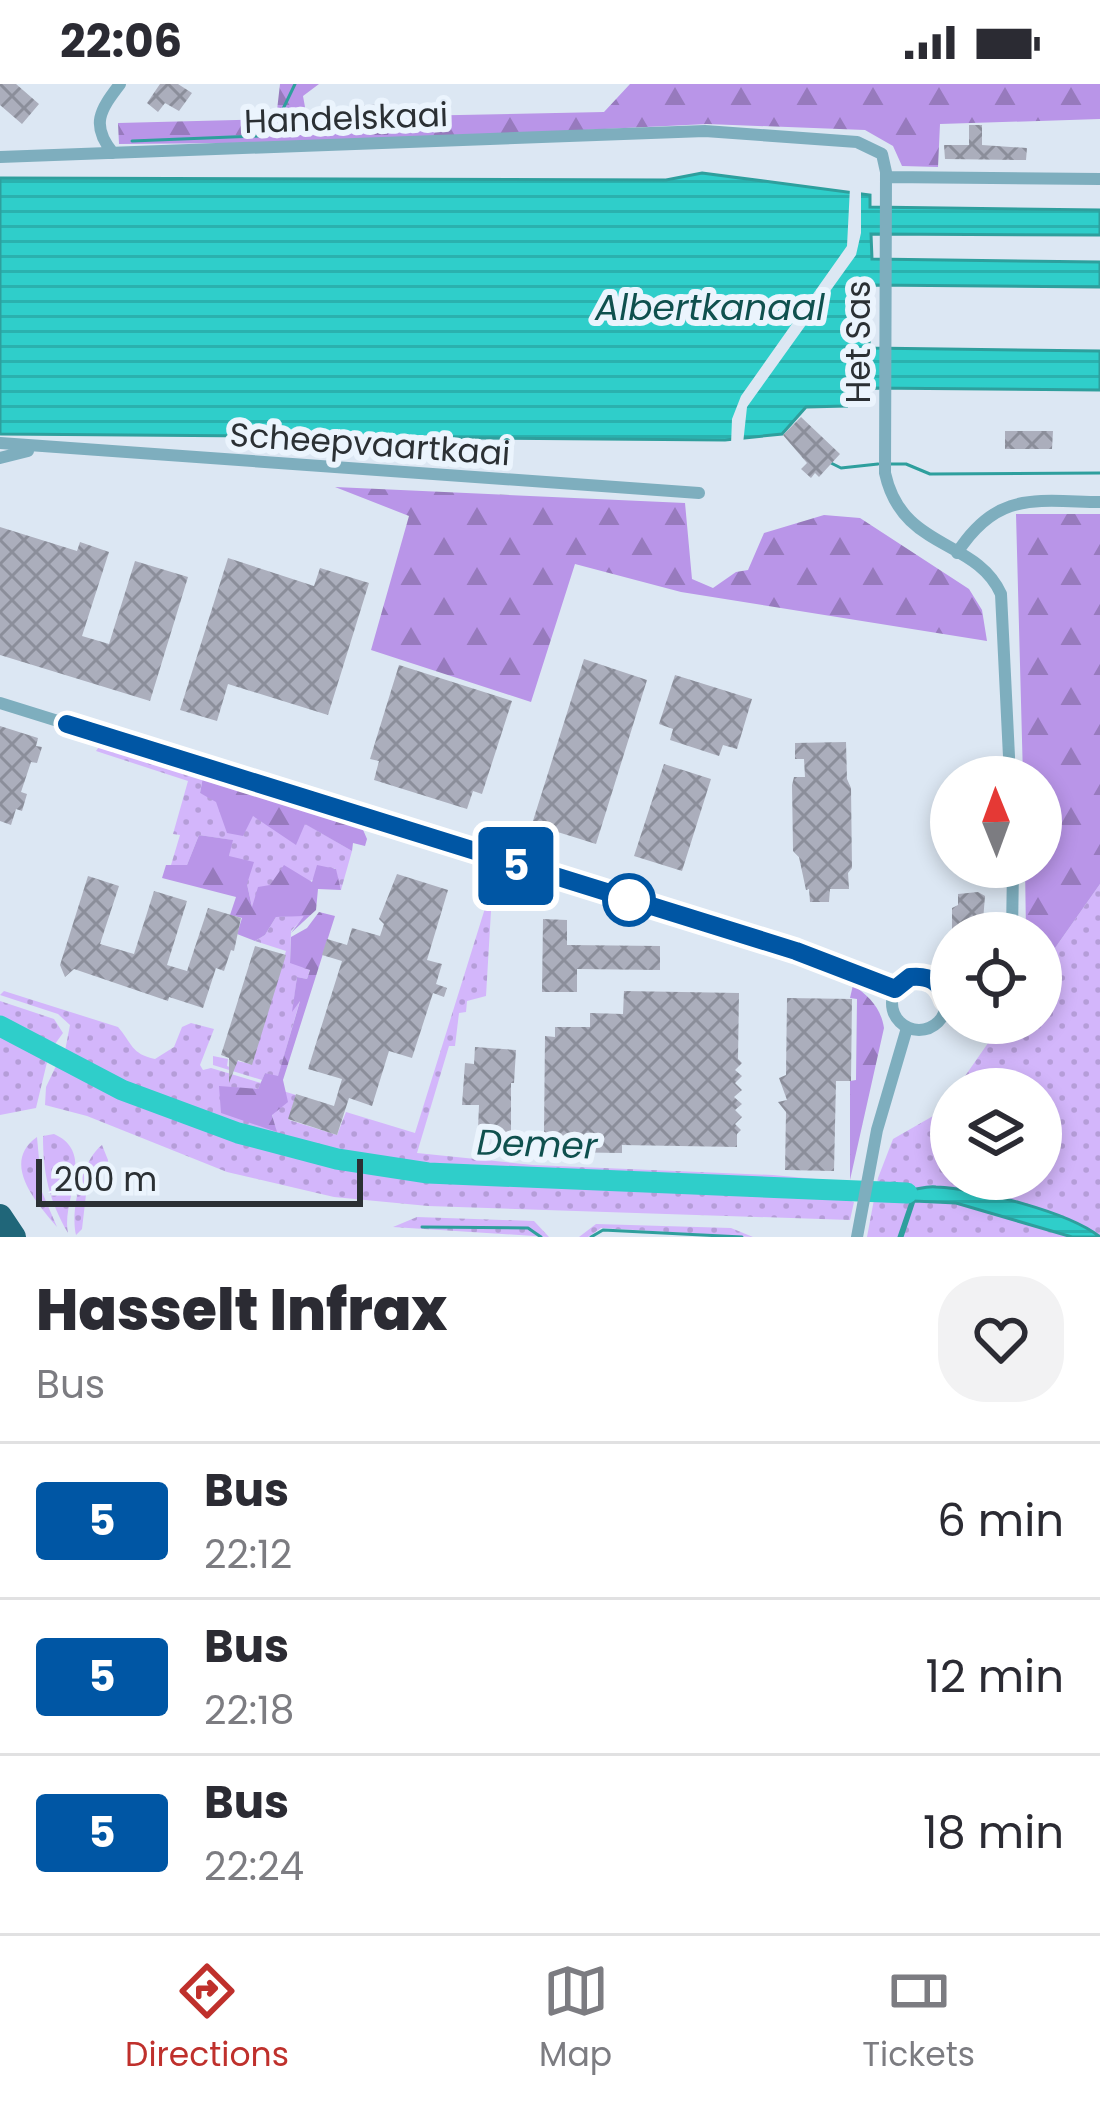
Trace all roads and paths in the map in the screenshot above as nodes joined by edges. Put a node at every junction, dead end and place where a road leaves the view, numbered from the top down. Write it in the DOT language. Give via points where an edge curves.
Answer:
graph roads {
  1 [pos="120,84"];
  2 [pos="113,153"];
  3 [pos="0,157"];
  4 [pos="1100,179"];
  5 [pos="886,184"];
  6 [pos="0,443"];
  7 [pos="38,448"];
  8 [pos="0,458"];
  9 [pos="699,493"];
  10 [pos="1100,502"];
  11 [pos="957,553"];
  12 [pos="0,703"];
  13 [pos="1009,756"];
  14 [pos="921,960"];
  15 [pos="919,976"];
  16 [pos="930,980"];
  17 [pos="895,989"];
  18 [pos="907,1028"];
  19 [pos="930,1028"];
  20 [pos="0,1216"];
  21 [pos="14,1237"];
  22 [pos="857,1237"];
  1 -- 2 [label="street" via="99,121"];
  2 -- 3 [label="street, Handelskaai"];
  2 -- 5 [label="street, Handelskaai" via="705,131 857,142 882,154"];
  4 -- 5 [label="street"];
  5 -- 11 [label="street, Het Sas" via="884,473 896,506"];
  6 -- 7 [label="street, Scheepvaartkaai"];
  7 -- 8 [label="street, Scheepvaartkaai"];
  7 -- 9 [label="street, Scheepvaartkaai"];
  10 -- 11 [label="street" via="1015,502 983,518"];
  11 -- 13 [label="street" via="986,570 1001,593"];
  12 -- 17 [label="street"];
  14 -- 15 [label="street"];
  15 -- 16 [label="street"];
  15 -- 17 [label="street"];
  17 -- 18 [label="street" via="891,1007"];
  18 -- 19 [label="street"];
  18 -- 22 [label="street"];
  20 -- 21 [label="highway"];
}
